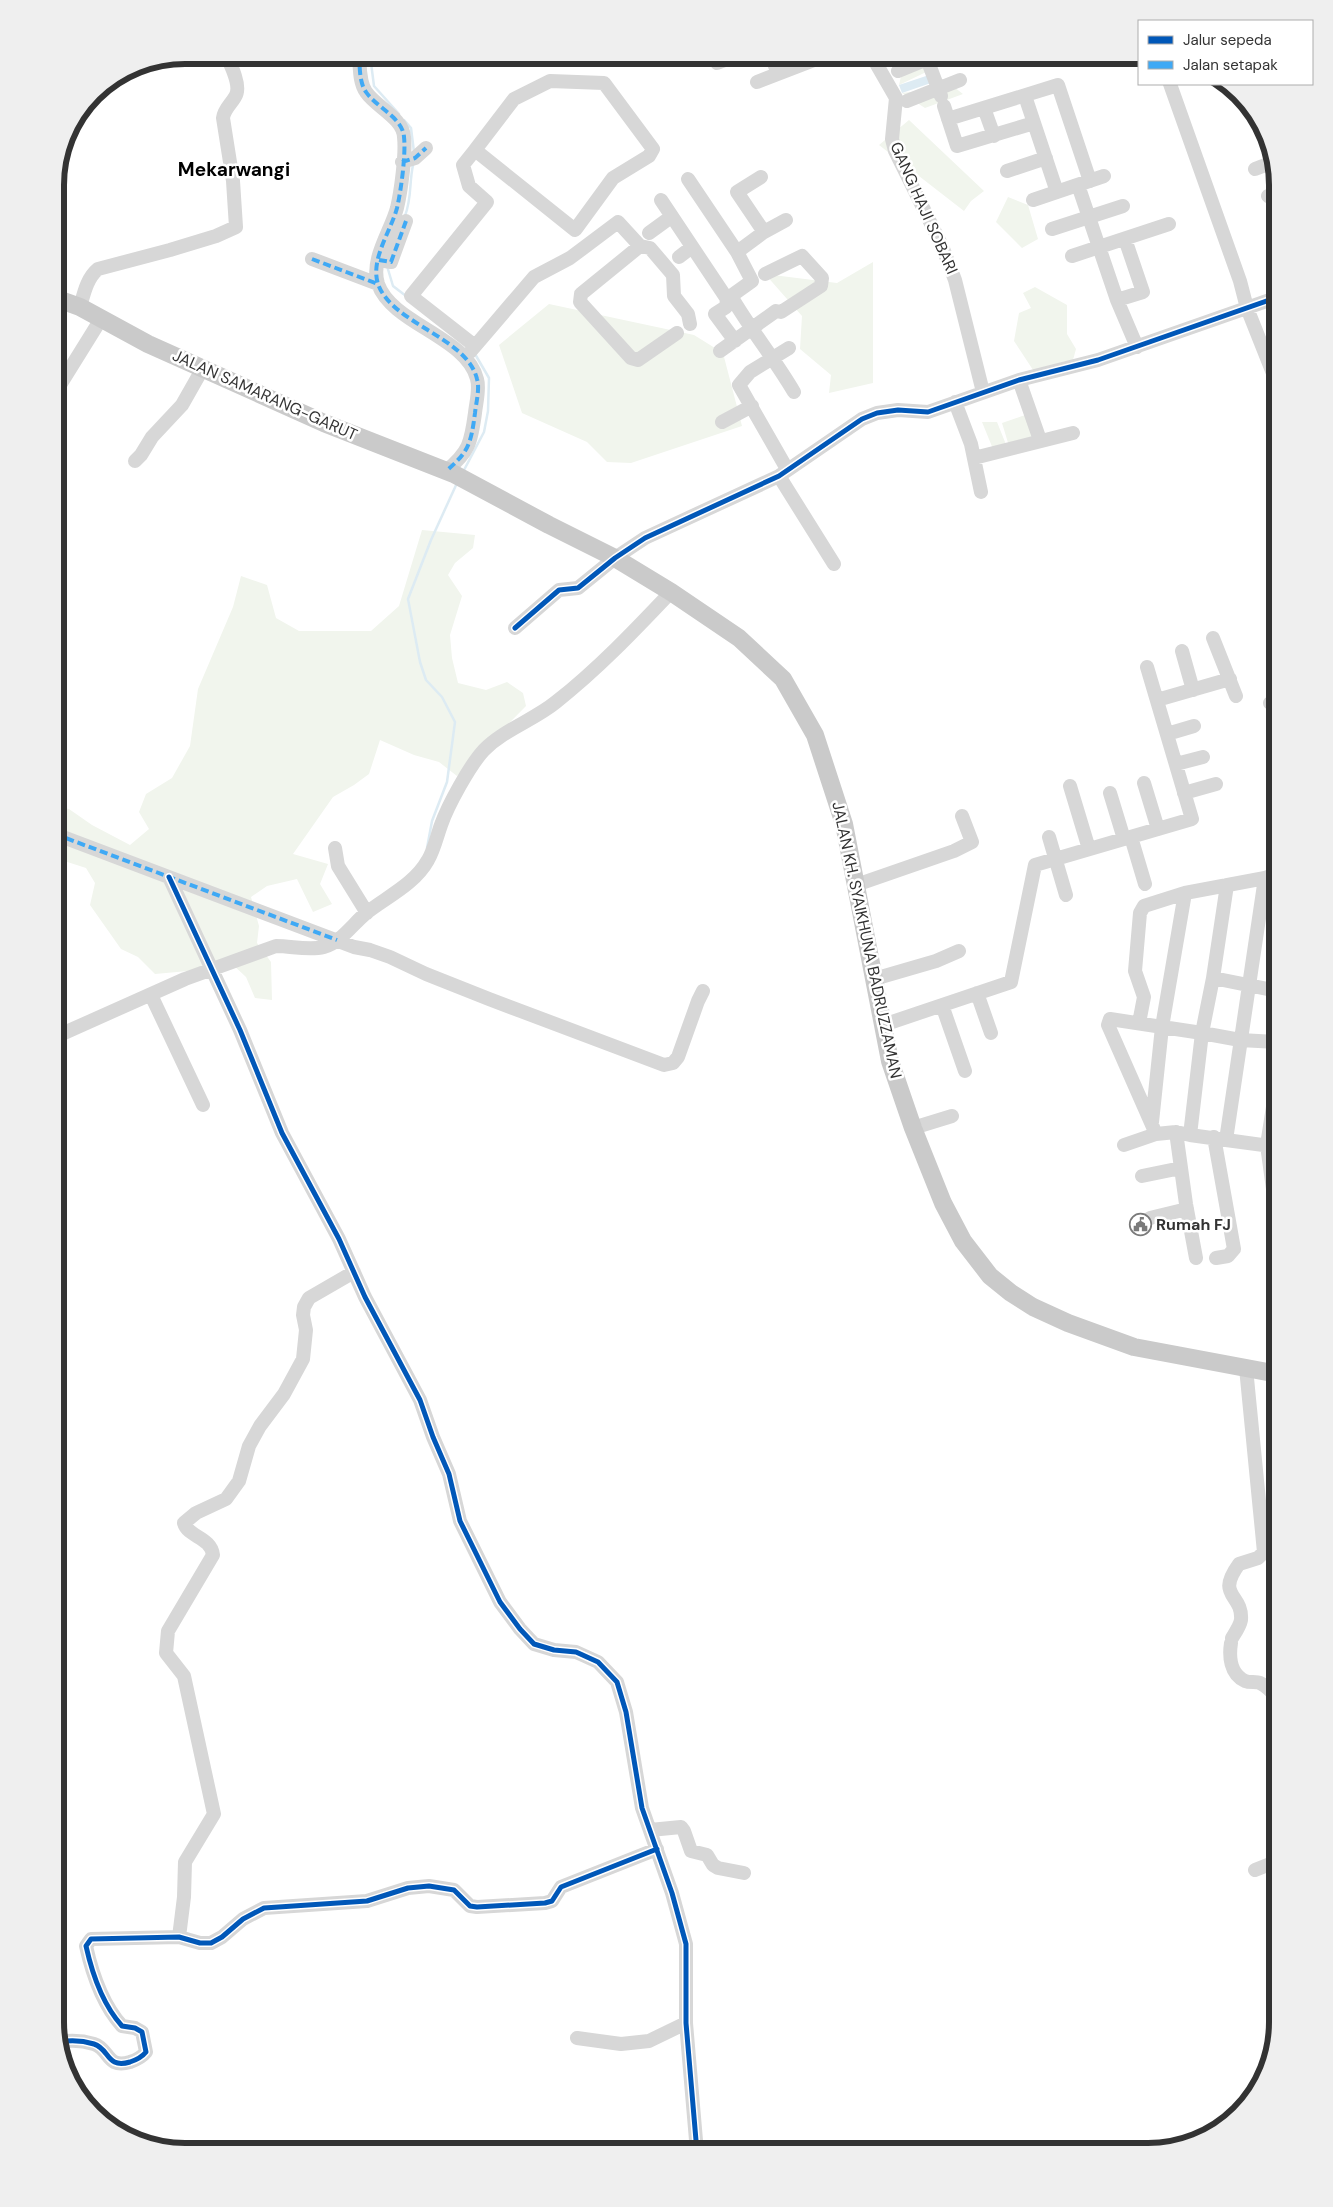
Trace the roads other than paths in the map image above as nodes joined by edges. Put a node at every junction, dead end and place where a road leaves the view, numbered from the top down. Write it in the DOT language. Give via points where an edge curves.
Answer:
graph roads {
  1 [pos="229,64"];
  2 [pos="359,64"];
  3 [pos="774,64"];
  4 [pos="804,64"];
  5 [pos="876,64"];
  6 [pos="914,64"];
  7 [pos="934,64"];
  8 [pos="898,70"];
  9 [pos="778,74"];
  10 [pos="960,80"];
  11 [pos="757,82"];
  12 [pos="1170,85"];
  13 [pos="1025,96"];
  14 [pos="907,101"];
  15 [pos="943,103"];
  16 [pos="984,108"];
  17 [pos="1034,123"];
  18 [pos="994,136"];
  19 [pos="426,148"];
  20 [pos="475,150"];
  21 [pos="1046,158"];
  22 [pos="408,161"];
  23 [pos="1267,164"];
  24 [pos="1256,169"];
  25 [pos="1007,171"];
  26 [pos="1104,176"];
  27 [pos="760,177"];
  28 [pos="688,179"];
  29 [pos="1084,183"];
  30 [pos="1057,192"];
  31 [pos="661,200"];
  32 [pos="1033,200"];
  33 [pos="1123,206"];
  34 [pos="671,217"];
  35 [pos="1089,217"];
  36 [pos="786,220"];
  37 [pos="406,221"];
  38 [pos="1168,224"];
  39 [pos="1052,229"];
  40 [pos="764,232"];
  41 [pos="650,234"];
  42 [pos="1126,239"];
  43 [pos="640,246"];
  44 [pos="692,247"];
  45 [pos="1099,247"];
  46 [pos="737,252"];
  47 [pos="1072,256"];
  48 [pos="679,257"];
  49 [pos="312,259"];
  50 [pos="384,261"];
  51 [pos="759,277"];
  52 [pos="378,284"];
  53 [pos="729,298"];
  54 [pos="1117,300"];
  55 [pos="1269,300"];
  56 [pos="64,301"];
  57 [pos="80,307"];
  58 [pos="1247,308"];
  59 [pos="101,319"];
  60 [pos="690,324"];
  61 [pos="751,330"];
  62 [pos="677,333"];
  63 [pos="735,341"];
  64 [pos="1137,347"];
  65 [pos="789,348"];
  66 [pos="720,351"];
  67 [pos="469,353"];
  68 [pos="774,358"];
  69 [pos="1269,363"];
  70 [pos="203,368"];
  71 [pos="64,379"];
  72 [pos="1019,380"];
  73 [pos="794,392"];
  74 [pos="983,392"];
  75 [pos="955,402"];
  76 [pos="752,406"];
  77 [pos="722,422"];
  78 [pos="1073,433"];
  79 [pos="1040,440"];
  80 [pos="974,458"];
  81 [pos="135,461"];
  82 [pos="783,472"];
  83 [pos="450,473"];
  84 [pos="477,486"];
  85 [pos="981,492"];
  86 [pos="615,558"];
  87 [pos="834,564"];
  88 [pos="671,592"];
  89 [pos="515,628"];
  90 [pos="1213,638"];
  91 [pos="1182,651"];
  92 [pos="1147,667"];
  93 [pos="1230,679"];
  94 [pos="1193,690"];
  95 [pos="1236,696"];
  96 [pos="1157,700"];
  97 [pos="1194,726"];
  98 [pos="1167,734"];
  99 [pos="1203,757"];
  100 [pos="1176,764"];
  101 [pos="1144,783"];
  102 [pos="1216,784"];
  103 [pos="1070,786"];
  104 [pos="1110,793"];
  105 [pos="1184,793"];
  106 [pos="962,816"];
  107 [pos="1158,829"];
  108 [pos="64,837"];
  109 [pos="1049,837"];
  110 [pos="1127,838"];
  111 [pos="335,848"];
  112 [pos="1089,849"];
  113 [pos="1056,859"];
  114 [pos="169,877"];
  115 [pos="1269,877"];
  116 [pos="856,884"];
  117 [pos="1145,884"];
  118 [pos="1227,885"];
  119 [pos="1269,890"];
  120 [pos="1185,893"];
  121 [pos="1066,895"];
  122 [pos="367,913"];
  123 [pos="336,940"];
  124 [pos="960,950"];
  125 [pos="212,970"];
  126 [pos="1213,978"];
  127 [pos="874,979"];
  128 [pos="1249,985"];
  129 [pos="1269,989"];
  130 [pos="703,991"];
  131 [pos="977,993"];
  132 [pos="152,995"];
  133 [pos="942,1005"];
  134 [pos="1139,1023"];
  135 [pos="883,1025"];
  136 [pos="1162,1027"];
  137 [pos="991,1033"];
  138 [pos="1202,1033"];
  139 [pos="64,1034"];
  140 [pos="1240,1040"];
  141 [pos="1269,1042"];
  142 [pos="965,1071"];
  143 [pos="203,1104"];
  144 [pos="952,1116"];
  145 [pos="913,1128"];
  146 [pos="1154,1129"];
  147 [pos="1176,1132"];
  148 [pos="1190,1135"];
  149 [pos="1220,1138"];
  150 [pos="1124,1145"];
  151 [pos="1269,1145"];
  152 [pos="1181,1168"];
  153 [pos="1142,1176"];
  154 [pos="1187,1209"];
  155 [pos="1150,1218"];
  156 [pos="1196,1258"];
  157 [pos="1216,1258"];
  158 [pos="354,1272"];
  159 [pos="1246,1368"];
  160 [pos="1269,1372"];
  161 [pos="1269,1690"];
  162 [pos="650,1830"];
  163 [pos="657,1849"];
  164 [pos="1269,1865"];
  165 [pos="1255,1870"];
  166 [pos="744,1873"];
  167 [pos="179,1937"];
  168 [pos="686,2023"];
  169 [pos="577,2038"];
  170 [pos="65,2042"];
  171 [pos="695,2143"];
  1 -- 57 [label="street" via="238,88 237,96 223,118 236,227 170,250 98,269 92,273"];
  2 -- 22 [label="street" via="365,90 376,105 399,122"];
  3 -- 9 [label="street"];
  4 -- 9 [label="street"];
  5 -- 74 [label="street, GANG HAJI SOBARI" via="896,98 892,139 895,151 942,246 955,280"];
  6 -- 8 [label="street"];
  7 -- 15 [label="street"];
  9 -- 11 [label="street"];
  10 -- 15 [label="street"];
  12 -- 58 [label="street"];
  13 -- 16 [label="street"];
  13 -- 17 [label="street"];
  13 -- 29 [label="street" via="1058,85"];
  14 -- 15 [label="street"];
  15 -- 16 [label="street"];
  15 -- 18 [label="street" via="958,146"];
  16 -- 18 [label="street"];
  17 -- 18 [label="street"];
  17 -- 21 [label="street"];
  19 -- 22 [label="street"];
  20 -- 20 [label="street" via="580,234 613,178 649,156 653,149 604,83 550,81 514,99"];
  20 -- 67 [label="street" via="463,165 470,186 487,202 411,296"];
  21 -- 25 [label="street"];
  21 -- 30 [label="street"];
  22 -- 50 [label="street"];
  23 -- 24 [label="street"];
  26 -- 29 [label="street"];
  27 -- 40 [label="street" via="737,192"];
  28 -- 46 [label="street"];
  29 -- 30 [label="street"];
  29 -- 35 [label="street"];
  30 -- 32 [label="street"];
  31 -- 34 [label="street"];
  33 -- 35 [label="street"];
  34 -- 41 [label="street"];
  34 -- 44 [label="street"];
  35 -- 39 [label="street"];
  35 -- 45 [label="street"];
  36 -- 40 [label="street"];
  37 -- 50 [label="street"];
  38 -- 42 [label="street"];
  40 -- 46 [label="street"];
  42 -- 45 [label="street"];
  42 -- 54 [label="street" via="1143,292"];
  43 -- 60 [label="street" via="650,248 673,275 674,296 688,314"];
  43 -- 62 [label="street" via="581,294 580,302 631,358 638,360"];
  43 -- 67 [label="street" via="622,218 570,258 534,277"];
  44 -- 48 [label="street"];
  44 -- 53 [label="street"];
  45 -- 47 [label="street"];
  45 -- 54 [label="street"];
  46 -- 51 [label="street"];
  49 -- 52 [label="street"];
  50 -- 52 [label="street"];
  51 -- 53 [label="street"];
  51 -- 61 [label="street" via="802,256 822,278 821,286 781,312 776,311"];
  52 -- 67 [label="street" via="390,302 462,354"];
  53 -- 61 [label="street"];
  53 -- 63 [label="street" via="726,307 715,314"];
  54 -- 64 [label="street"];
  55 -- 58 [label="street"];
  56 -- 57 [label="main road, JALAN SAMARANG-GARUT"];
  57 -- 59 [label="main road, JALAN SAMARANG-GARUT"];
  58 -- 64 [label="street"];
  58 -- 69 [label="street"];
  59 -- 70 [label="main road, JALAN SAMARANG-GARUT"];
  59 -- 71 [label="street"];
  61 -- 63 [label="street"];
  61 -- 68 [label="street"];
  63 -- 66 [label="street"];
  64 -- 72 [label="street"];
  65 -- 68 [label="street"];
  67 -- 83 [label="street" via="478,380 471,441"];
  68 -- 73 [label="street"];
  68 -- 76 [label="street" via="750,372 740,385"];
  70 -- 81 [label="street" via="182,405"];
  70 -- 83 [label="main road, JALAN SAMARANG-GARUT" via="324,423"];
  72 -- 74 [label="street"];
  72 -- 79 [label="street"];
  74 -- 75 [label="street"];
  75 -- 80 [label="street"];
  75 -- 82 [label="street" via="928,412 898,410 878,413 856,423"];
  76 -- 77 [label="street"];
  76 -- 82 [label="street"];
  78 -- 79 [label="street"];
  79 -- 80 [label="street"];
  80 -- 85 [label="street"];
  82 -- 86 [label="street" via="645,538"];
  82 -- 87 [label="street"];
  83 -- 84 [label="main road, JALAN SAMARANG-GARUT"];
  84 -- 86 [label="main road, JALAN KH. SYAIKHUNA BADRUZZAMAN"];
  86 -- 88 [label="main road, JALAN KH. SYAIKHUNA BADRUZZAMAN"];
  86 -- 89 [label="street" via="578,588 556,592"];
  88 -- 116 [label="main road, JALAN KH. SYAIKHUNA BADRUZZAMAN" via="739,638 782,679 815,735 822,754 844,824"];
  88 -- 122 [label="street" via="610,654 555,703 505,733 483,751 448,807 428,860 408,883"];
  90 -- 93 [label="street"];
  91 -- 94 [label="street"];
  92 -- 96 [label="street"];
  93 -- 94 [label="street"];
  93 -- 95 [label="street"];
  94 -- 96 [label="street"];
  96 -- 98 [label="street"];
  97 -- 98 [label="street"];
  98 -- 100 [label="street"];
  99 -- 100 [label="street"];
  100 -- 105 [label="street"];
  101 -- 107 [label="street"];
  102 -- 105 [label="street"];
  103 -- 112 [label="street"];
  104 -- 110 [label="street"];
  105 -- 107 [label="street" via="1192,819"];
  106 -- 116 [label="street" via="972,842"];
  107 -- 110 [label="street"];
  108 -- 114 [label="street"];
  109 -- 113 [label="street"];
  110 -- 112 [label="street"];
  110 -- 117 [label="street"];
  111 -- 122 [label="street" via="338,866"];
  112 -- 113 [label="street"];
  113 -- 121 [label="street"];
  113 -- 131 [label="street" via="1036,865 1011,982"];
  114 -- 123 [label="street"];
  114 -- 125 [label="street"];
  115 -- 118 [label="street"];
  116 -- 127 [label="main road, JALAN KH. SYAIKHUNA BADRUZZAMAN"];
  118 -- 120 [label="street"];
  118 -- 126 [label="street"];
  119 -- 128 [label="street"];
  120 -- 134 [label="street" via="1148,904 1140,913 1135,971 1144,996"];
  120 -- 136 [label="street"];
  122 -- 123 [label="street"];
  123 -- 125 [label="street" via="326,947 311,949 276,946"];
  123 -- 130 [label="street" via="390,957 471,992 664,1065 674,1063 678,1057"];
  124 -- 127 [label="street"];
  125 -- 132 [label="street"];
  125 -- 158 [label="street" via="282,1133"];
  126 -- 128 [label="street"];
  126 -- 138 [label="street"];
  127 -- 135 [label="main road, JALAN KH. SYAIKHUNA BADRUZZAMAN"];
  128 -- 129 [label="street"];
  128 -- 140 [label="street"];
  131 -- 133 [label="street"];
  131 -- 137 [label="street"];
  132 -- 139 [label="street"];
  132 -- 143 [label="street"];
  133 -- 135 [label="street"];
  133 -- 142 [label="street"];
  134 -- 136 [label="street"];
  134 -- 146 [label="street" via="1113,1018 1108,1025"];
  135 -- 145 [label="main road, JALAN KH. SYAIKHUNA BADRUZZAMAN" via="890,1060"];
  136 -- 138 [label="street"];
  136 -- 146 [label="street"];
  138 -- 140 [label="street"];
  138 -- 148 [label="street"];
  140 -- 141 [label="street"];
  140 -- 149 [label="street"];
  144 -- 145 [label="street"];
  145 -- 159 [label="main road, JALAN KH. SYAIKHUNA BADRUZZAMAN" via="943,1203 963,1241 990,1276 1011,1293 1068,1323 1134,1346"];
  146 -- 147 [label="street"];
  146 -- 150 [label="street"];
  147 -- 148 [label="street"];
  147 -- 152 [label="street"];
  148 -- 149 [label="street"];
  149 -- 151 [label="street"];
  149 -- 157 [label="street" via="1234,1249 1228,1256"];
  152 -- 153 [label="street"];
  152 -- 154 [label="street"];
  154 -- 155 [label="street"];
  154 -- 156 [label="street"];
  158 -- 162 [label="street" via="420,1400 449,1474 460,1521 500,1602 534,1644 576,1652 598,1662 617,1682 626,1712 642,1808"];
  158 -- 167 [label="street" via="309,1298 303,1315 306,1330 303,1358 284,1394 249,1446 239,1481 226,1499 196,1513 184,1523 187,1529 203,1538 213,1555 168,1631 166,1653 184,1676 214,1814 185,1862"];
  159 -- 160 [label="main road, JALAN KH. SYAIKHUNA BADRUZZAMAN"];
  159 -- 161 [label="street" via="1264,1552 1258,1558 1239,1564 1228,1583 1241,1619 1229,1657 1245,1681 1258,1682"];
  162 -- 163 [label="street"];
  162 -- 166 [label="street" via="681,1827 691,1851 707,1855 718,1868"];
  163 -- 167 [label="street" via="561,1887 552,1901 545,1903 470,1906 454,1890 429,1886 408,1888 367,1901 264,1908 211,1943"];
  163 -- 168 [label="street" via="686,1944"];
  164 -- 165 [label="street"];
  167 -- 170 [label="street" via="92,1939 87,1943 93,1972 112,2013 122,2026 139,2030 143,2035 146,2052 143,2056 130,2062 114,2062 95,2044"];
  168 -- 169 [label="street" via="650,2041 621,2044"];
  168 -- 171 [label="street"];
}
